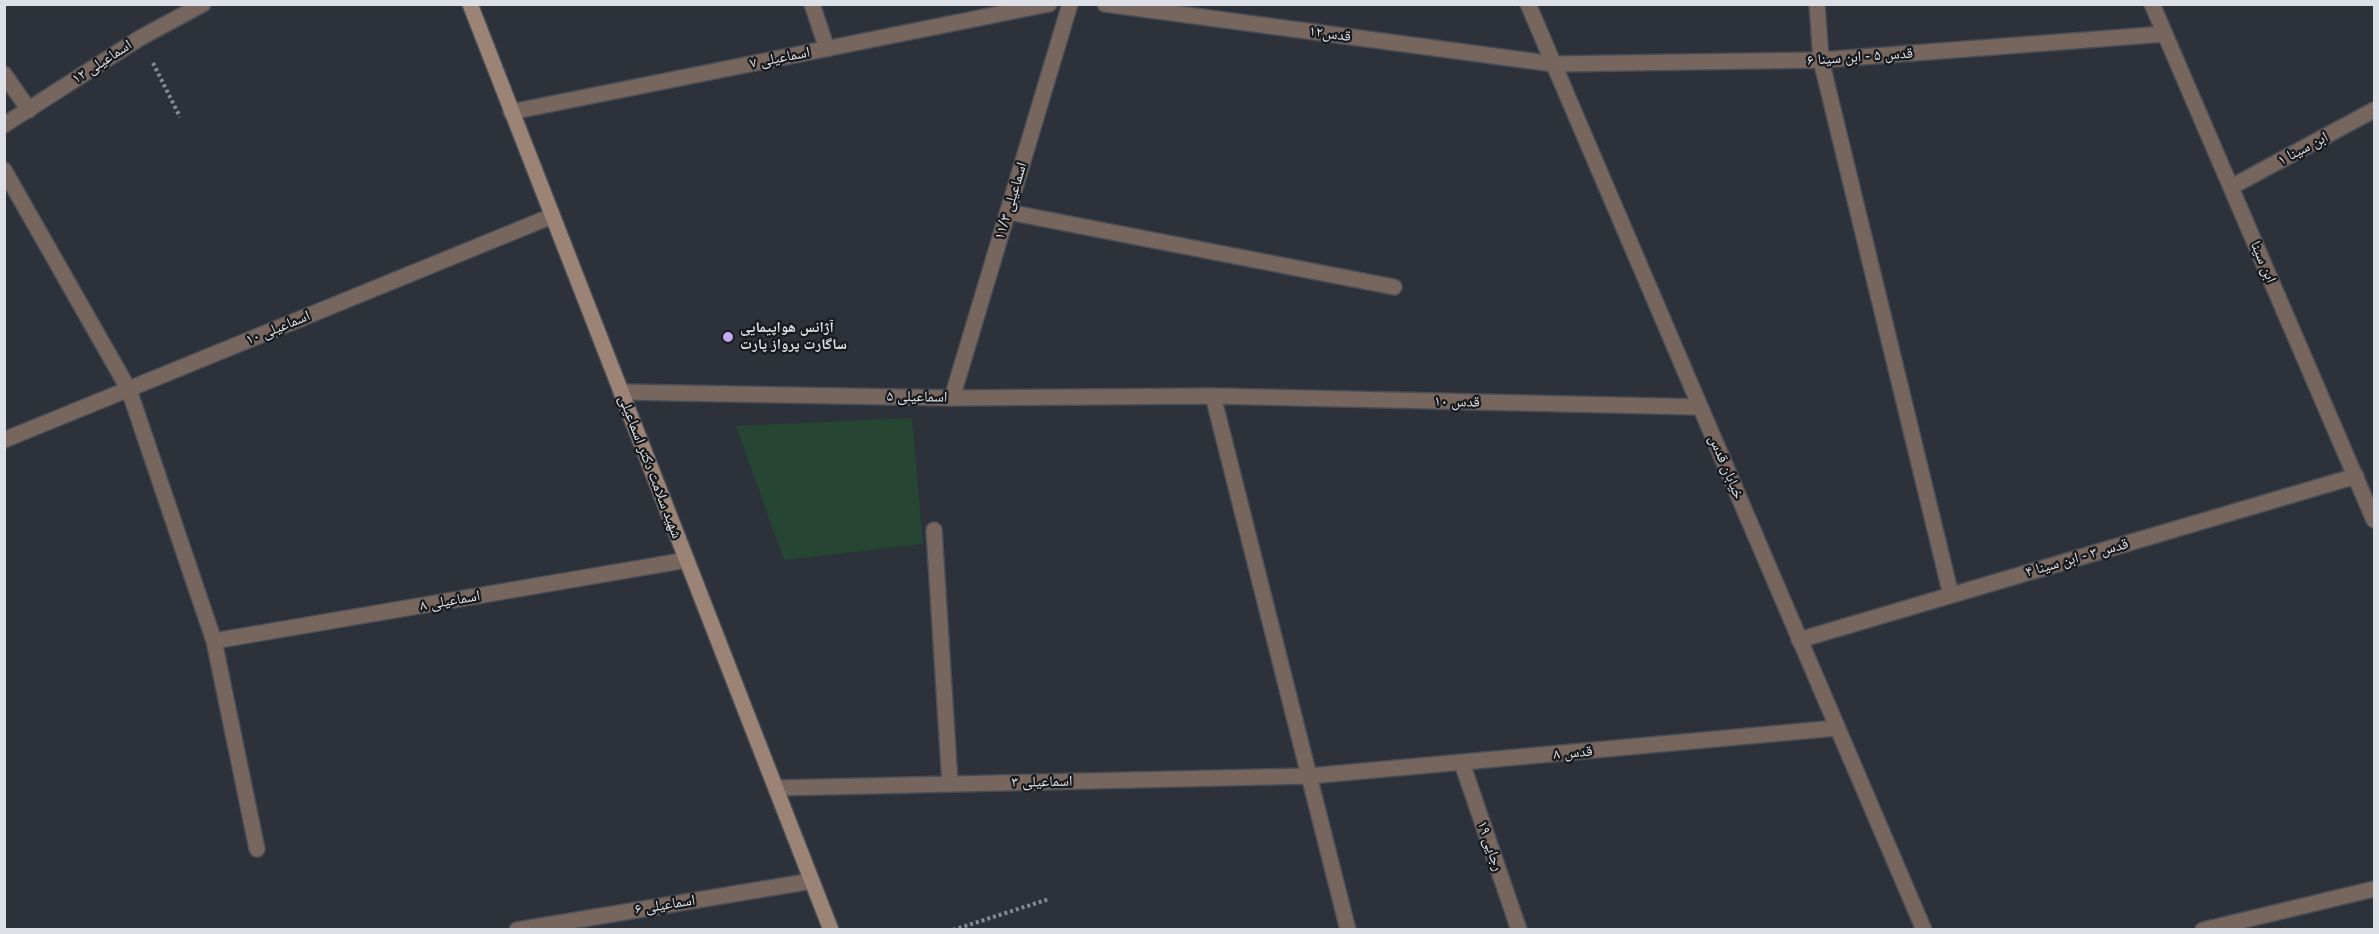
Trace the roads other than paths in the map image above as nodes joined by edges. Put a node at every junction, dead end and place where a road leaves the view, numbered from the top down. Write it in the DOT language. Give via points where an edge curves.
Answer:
graph roads {
  1 [pos="203,4"];
  2 [pos="470,4"];
  3 [pos="812,4"];
  4 [pos="1049,4"];
  5 [pos="1070,4"];
  6 [pos="1105,4"];
  7 [pos="1528,4"];
  8 [pos="1817,4"];
  9 [pos="2152,4"];
  10 [pos="2164,34"];
  11 [pos="827,49"];
  12 [pos="1821,60"];
  13 [pos="1554,64"];
  14 [pos="4,74"];
  15 [pos="29,110"];
  16 [pos="2374,111"];
  17 [pos="511,112"];
  18 [pos="4,125"];
  19 [pos="4,170"];
  20 [pos="2230,187"];
  21 [pos="1008,212"];
  22 [pos="552,216"];
  23 [pos="1394,287"];
  24 [pos="129,390"];
  25 [pos="621,392"];
  26 [pos="1213,396"];
  27 [pos="952,398"];
  28 [pos="1700,407"];
  29 [pos="4,440"];
  30 [pos="2356,476"];
  31 [pos="2374,520"];
  32 [pos="934,530"];
  33 [pos="687,560"];
  34 [pos="1951,595"];
  35 [pos="1799,640"];
  36 [pos="214,641"];
  37 [pos="1837,728"];
  38 [pos="1462,763"];
  39 [pos="1309,776"];
  40 [pos="950,784"];
  41 [pos="776,788"];
  42 [pos="258,849"];
  43 [pos="812,881"];
  44 [pos="2374,889"];
  45 [pos="517,930"];
  46 [pos="831,930"];
  47 [pos="1348,930"];
  48 [pos="1519,930"];
  49 [pos="1924,930"];
  50 [pos="2203,930"];
  1 -- 15 [label="street, اسماعیلی ۱۲" via="140,38"];
  2 -- 17 [label="main road, شهید سلامت دکتر اسماعیلی"];
  3 -- 11 [label="street"];
  4 -- 11 [label="street, اسماعیلی ۷"];
  5 -- 21 [label="street, اسماعیلی ۱۱/۳"];
  6 -- 13 [label="street, قدس۱۲"];
  7 -- 13 [label="street, خیابان قدس"];
  8 -- 12 [label="street"];
  9 -- 10 [label="street, ابن سینا"];
  10 -- 12 [label="street, قدس ۵ - ابن سینا ۶"];
  10 -- 20 [label="street, ابن سینا"];
  11 -- 17 [label="street, اسماعیلی ۷"];
  12 -- 13 [label="street, قدس ۵ - ابن سینا ۶"];
  12 -- 34 [label="street"];
  13 -- 28 [label="street, خیابان قدس"];
  14 -- 15 [label="street"];
  15 -- 18 [label="street, اسماعیلی ۱۲"];
  16 -- 20 [label="street, ابن سینا ۱"];
  17 -- 22 [label="main road, شهید سلامت دکتر اسماعیلی"];
  19 -- 24 [label="street"];
  20 -- 30 [label="street, ابن سینا"];
  21 -- 23 [label="street"];
  21 -- 27 [label="street, اسماعیلی ۱۱/۳"];
  22 -- 24 [label="street, اسماعیلی ۱۰"];
  22 -- 25 [label="main road, شهید سلامت دکتر اسماعیلی"];
  24 -- 29 [label="street, اسماعیلی ۱۰"];
  24 -- 36 [label="street"];
  25 -- 27 [label="street, اسماعیلی ۵"];
  25 -- 33 [label="main road, شهید سلامت دکتر اسماعیلی"];
  26 -- 27 [label="street, اسماعیلی ۵"];
  26 -- 28 [label="street, قدس ۱۰"];
  26 -- 39 [label="street"];
  28 -- 35 [label="street, خیابان قدس"];
  30 -- 31 [label="street, ابن سینا"];
  30 -- 34 [label="street, قدس ۳ - ابن سینا ۴"];
  32 -- 40 [label="street"];
  33 -- 36 [label="street, اسماعیلی ۸"];
  33 -- 41 [label="main road, شهید سلامت دکتر اسماعیلی"];
  34 -- 35 [label="street, قدس ۳ - ابن سینا ۴"];
  35 -- 37 [label="street, خیابان قدس"];
  36 -- 42 [label="street"];
  37 -- 38 [label="street, قدس ۸"];
  37 -- 49 [label="street, خیابان قدس"];
  38 -- 39 [label="street, قدس ۸"];
  38 -- 48 [label="street, رجایی ۱۹"];
  39 -- 40 [label="street, اسماعیلی ۳"];
  39 -- 47 [label="street"];
  40 -- 41 [label="street, اسماعیلی ۳"];
  41 -- 43 [label="main road, شهید سلامت دکتر اسماعیلی"];
  43 -- 45 [label="street, اسماعیلی ۶"];
  43 -- 46 [label="main road, شهید سلامت دکتر اسماعیلی"];
  44 -- 50 [label="street"];
}
